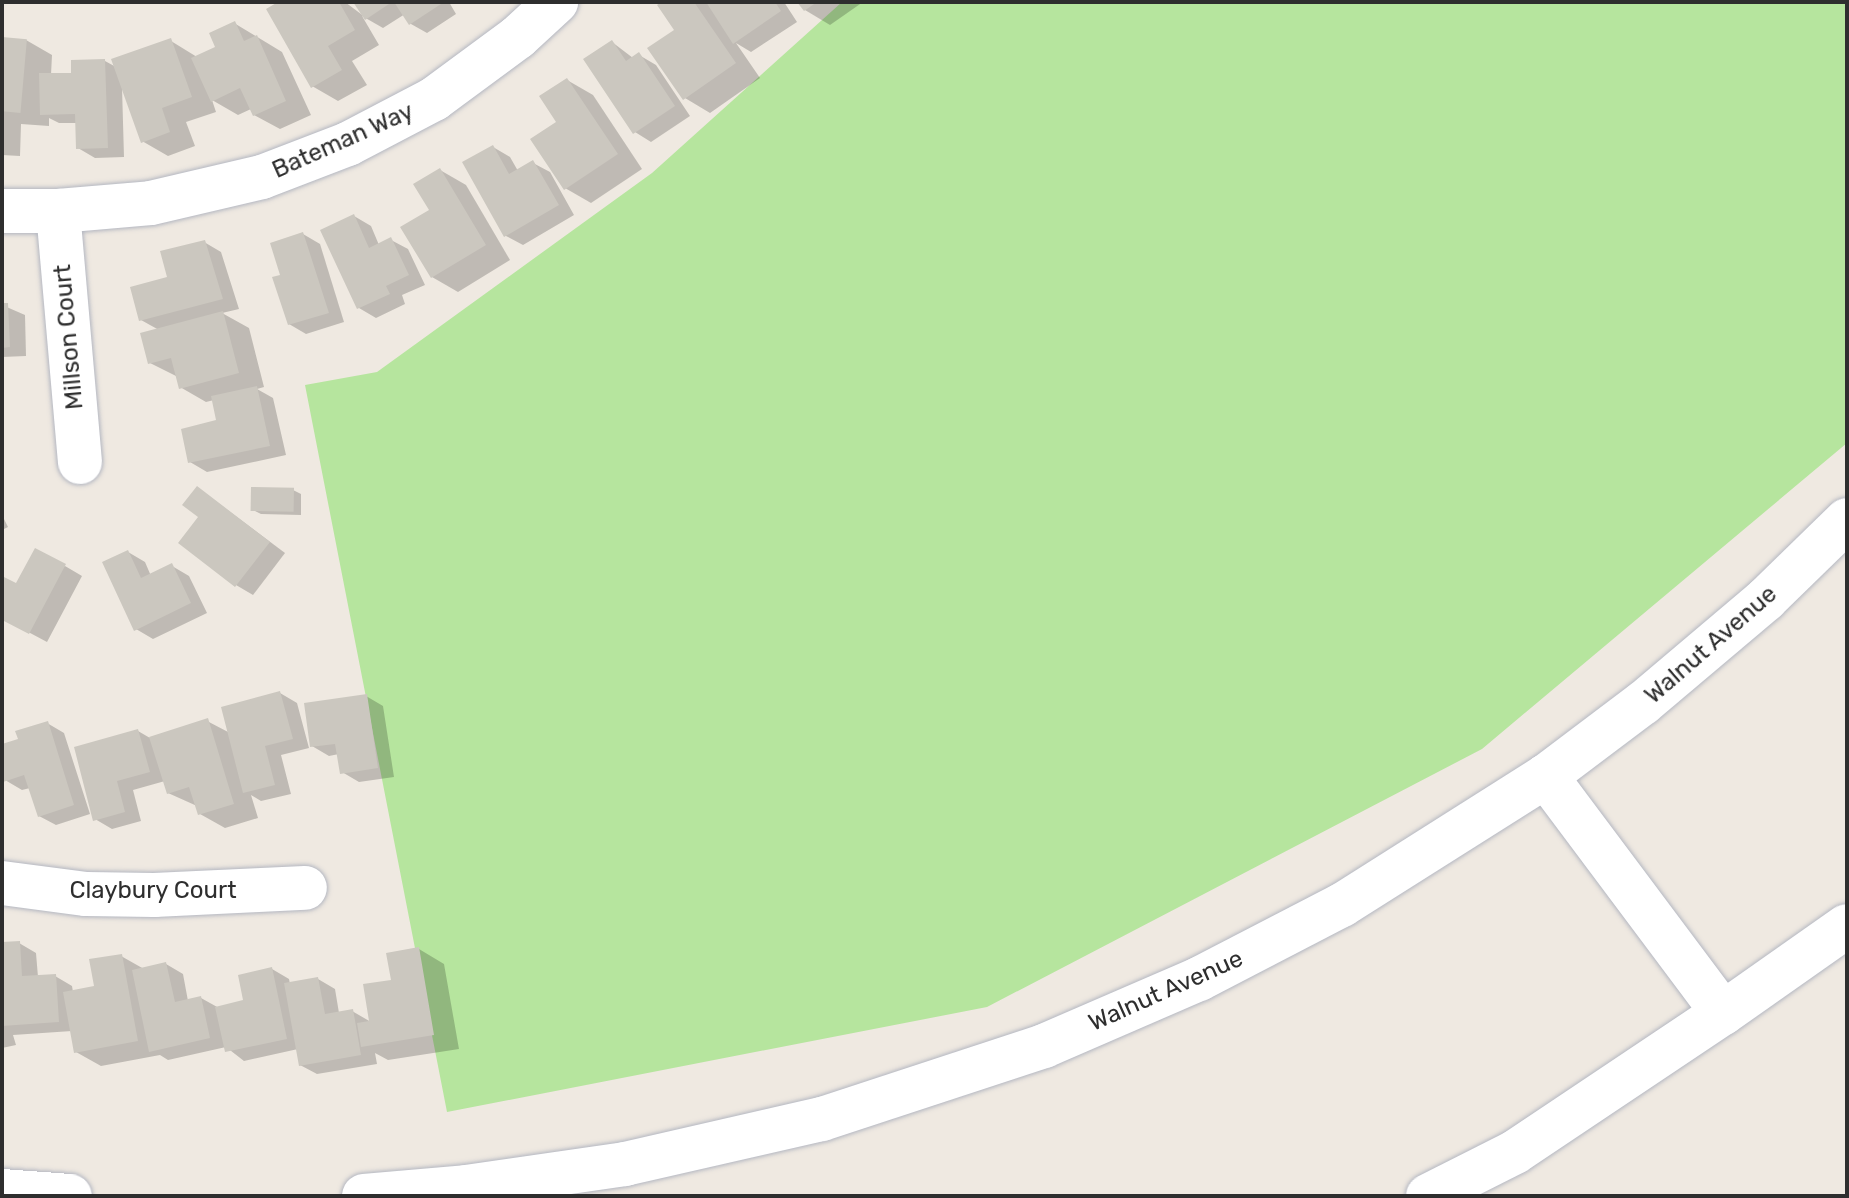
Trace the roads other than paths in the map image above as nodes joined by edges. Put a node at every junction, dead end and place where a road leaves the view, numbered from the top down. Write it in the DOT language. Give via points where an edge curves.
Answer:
graph roads {
  1 [pos="556,2"];
  2 [pos="2,211"];
  3 [pos="58,211"];
  4 [pos="80,462"];
  5 [pos="1847,520"];
  6 [pos="1546,776"];
  7 [pos="2,883"];
  8 [pos="305,888"];
  9 [pos="1847,926"];
  10 [pos="1723,1013"];
  11 [pos="2,1191"];
  12 [pos="70,1196"];
  13 [pos="364,1196"];
  14 [pos="1428,1196"];
  1 -- 3 [label="street, Bateman Way" via="434,99 348,144 262,177 151,203"];
  2 -- 3 [label="street, Bateman Way"];
  3 -- 4 [label="street, Millson Court"];
  5 -- 6 [label="street, Walnut Avenue" via="1766,599"];
  6 -- 10 [label="street"];
  6 -- 13 [label="street, Walnut Avenue" via="1342,905 1199,979 1044,1046 899,1096 704,1148 466,1187"];
  7 -- 8 [label="street, Claybury Court" via="140,895"];
  9 -- 10 [label="street"];
  10 -- 14 [label="street" via="1515,1152"];
  11 -- 12 [label="street"];
}
